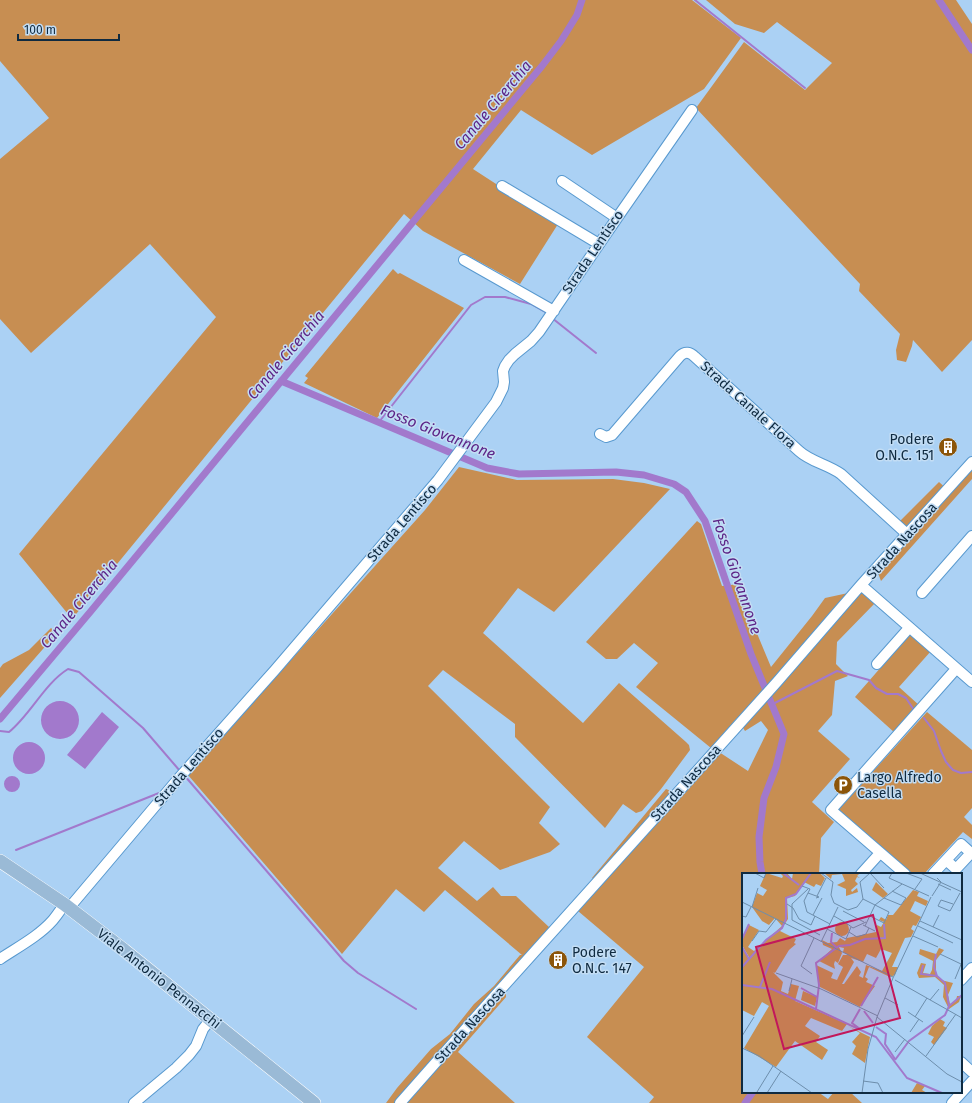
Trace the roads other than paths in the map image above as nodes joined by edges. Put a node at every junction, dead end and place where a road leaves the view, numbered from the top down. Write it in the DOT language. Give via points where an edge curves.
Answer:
graph roads {
  1 [pos="692,110"];
  2 [pos="562,181"];
  3 [pos="502,186"];
  4 [pos="617,218"];
  5 [pos="598,244"];
  6 [pos="464,260"];
  7 [pos="554,311"];
  8 [pos="600,434"];
  9 [pos="972,462"];
  10 [pos="908,535"];
  11 [pos="972,536"];
  12 [pos="862,585"];
  13 [pos="922,593"];
  14 [pos="910,628"];
  15 [pos="877,664"];
  16 [pos="956,669"];
  17 [pos="972,682"];
  18 [pos="971,852"];
  19 [pos="880,853"];
  20 [pos="0,861"];
  21 [pos="862,873"];
  22 [pos="904,873"];
  23 [pos="934,873"];
  24 [pos="66,906"];
  25 [pos="0,959"];
  26 [pos="972,968"];
  27 [pos="962,979"];
  28 [pos="210,1019"];
  29 [pos="962,1063"];
  30 [pos="972,1072"];
  31 [pos="972,1081"];
  32 [pos="962,1092"];
  33 [pos="961,1093"];
  34 [pos="134,1103"];
  35 [pos="314,1103"];
  36 [pos="400,1103"];
  37 [pos="952,1103"];
  1 -- 4 [label="street, Strada Lentisco"];
  2 -- 4 [label="street"];
  3 -- 5 [label="street"];
  4 -- 5 [label="street, Strada Lentisco"];
  5 -- 7 [label="street, Strada Lentisco"];
  6 -- 7 [label="street"];
  7 -- 24 [label="street, Strada Lentisco" via="531,341 509,360 504,368 500,396 452,463 293,650"];
  8 -- 10 [label="street, Strada Canale Flora" via="606,437 612,435 680,356 689,353 799,451 809,459 841,474"];
  9 -- 10 [label="street, Strada Nascosa"];
  10 -- 12 [label="street, Strada Nascosa"];
  11 -- 13 [label="street"];
  12 -- 14 [label="street"];
  12 -- 36 [label="street, Strada Nascosa"];
  14 -- 15 [label="street"];
  14 -- 16 [label="street"];
  16 -- 17 [label="street"];
  16 -- 19 [label="street" via="831,810"];
  18 -- 23 [label="street" via="956,869 946,860"];
  19 -- 21 [label="street"];
  19 -- 22 [label="street"];
  20 -- 24 [label="main road, Viale Antonio Pennacchi"];
  24 -- 25 [label="street, Strada Lentisco" via="32,938"];
  24 -- 28 [label="main road, Viale Antonio Pennacchi"];
  26 -- 27 [label="street"];
  28 -- 34 [label="street" via="189,1055"];
  28 -- 35 [label="main road, Viale Antonio Pennacchi"];
  29 -- 30 [label="street"];
  31 -- 32 [label="street"];
  33 -- 37 [label="street"];
}
